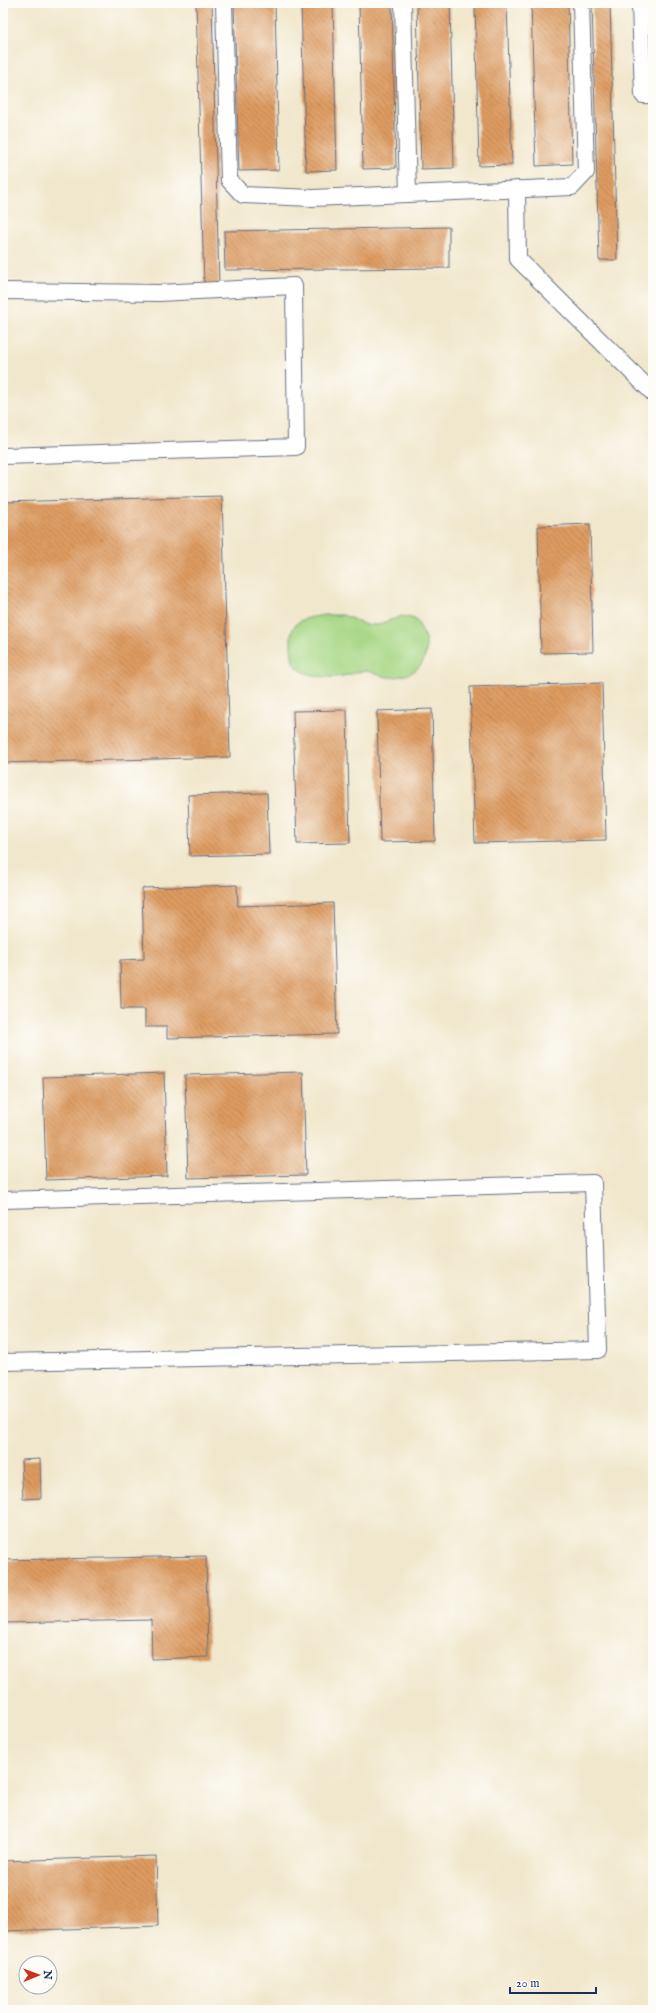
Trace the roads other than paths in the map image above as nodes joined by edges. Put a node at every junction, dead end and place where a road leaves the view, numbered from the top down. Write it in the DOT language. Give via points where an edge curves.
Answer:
graph roads {
  1 [pos="224,3"];
  2 [pos="404,3"];
  3 [pos="581,3"];
  4 [pos="640,3"];
  5 [pos="653,95"];
  6 [pos="516,189"];
  7 [pos="408,194"];
  8 [pos="3,291"];
  9 [pos="653,393"];
  10 [pos="3,456"];
  11 [pos="3,1200"];
  12 [pos="3,1362"];
  1 -- 7 [label="lane" via="229,180 243,195 312,198"];
  2 -- 7 [label="lane"];
  3 -- 6 [label="lane" via="586,172 572,187"];
  4 -- 5 [label="lane" via="643,95"];
  6 -- 7 [label="lane"];
  6 -- 9 [label="lane" via="518,259"];
  8 -- 10 [label="lane" via="159,293 294,286 296,439 296,447"];
  11 -- 12 [label="lane" via="593,1183 598,1350"];
}
